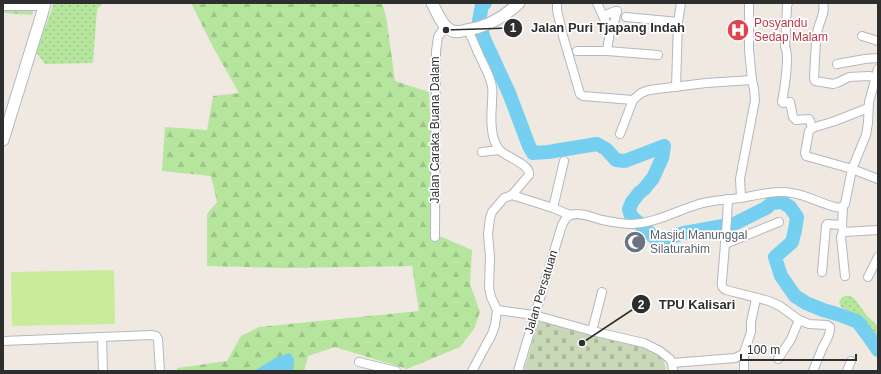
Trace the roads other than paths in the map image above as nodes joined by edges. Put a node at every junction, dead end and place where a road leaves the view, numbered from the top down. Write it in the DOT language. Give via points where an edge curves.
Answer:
graph roads {
  1 [pos="432,3"];
  2 [pos="519,3"];
  3 [pos="557,3"];
  4 [pos="597,3"];
  5 [pos="681,3"];
  6 [pos="749,3"];
  7 [pos="788,3"];
  8 [pos="823,3"];
  9 [pos="45,5"];
  10 [pos="3,6"];
  11 [pos="603,16"];
  12 [pos="626,17"];
  13 [pos="678,22"];
  14 [pos="446,26"];
  15 [pos="470,30"];
  16 [pos="610,31"];
  17 [pos="862,36"];
  18 [pos="878,41"];
  19 [pos="576,51"];
  20 [pos="607,51"];
  21 [pos="658,55"];
  22 [pos="878,58"];
  23 [pos="837,64"];
  24 [pos="877,74"];
  25 [pos="752,80"];
  26 [pos="676,87"];
  27 [pos="633,100"];
  28 [pos="868,108"];
  29 [pos="811,129"];
  30 [pos="620,134"];
  31 [pos="3,140"];
  32 [pos="499,150"];
  33 [pos="482,152"];
  34 [pos="564,161"];
  35 [pos="852,169"];
  36 [pos="878,179"];
  37 [pos="508,196"];
  38 [pos="741,198"];
  39 [pos="728,199"];
  40 [pos="843,207"];
  41 [pos="554,208"];
  42 [pos="570,215"];
  43 [pos="779,222"];
  44 [pos="842,228"];
  45 [pos="878,230"];
  46 [pos="434,237"];
  47 [pos="725,244"];
  48 [pos="878,257"];
  49 [pos="822,272"];
  50 [pos="845,276"];
  51 [pos="868,277"];
  52 [pos="602,292"];
  53 [pos="756,299"];
  54 [pos="497,310"];
  55 [pos="534,315"];
  56 [pos="799,320"];
  57 [pos="592,331"];
  58 [pos="102,337"];
  59 [pos="3,341"];
  60 [pos="744,353"];
  61 [pos="778,358"];
  62 [pos="851,361"];
  63 [pos="359,362"];
  64 [pos="673,367"];
  65 [pos="103,371"];
  66 [pos="160,371"];
  67 [pos="396,371"];
  68 [pos="472,371"];
  69 [pos="518,371"];
  70 [pos="744,371"];
  71 [pos="813,371"];
  72 [pos="847,371"];
  1 -- 14 [label="main road"];
  2 -- 15 [label="main road" via="500,18"];
  3 -- 27 [label="street" via="562,36 580,94"];
  4 -- 11 [label="street"];
  5 -- 13 [label="street"];
  6 -- 25 [label="street"];
  7 -- 29 [label="street" via="785,47 787,65 782,102 790,102 796,120 809,119"];
  8 -- 24 [label="street" via="823,16 817,32 815,81 833,84 849,77"];
  9 -- 10 [label="street"];
  9 -- 31 [label="main road"];
  11 -- 16 [label="street"];
  11 -- 16 [label="street" via="617,12"];
  12 -- 13 [label="street"];
  13 -- 26 [label="street"];
  14 -- 15 [label="main road" via="454,32"];
  14 -- 46 [label="street, Jalan Caraka Buana Dalam" via="438,37 436,51"];
  15 -- 32 [label="street" via="493,89 492,130"];
  16 -- 20 [label="street"];
  17 -- 18 [label="street"];
  19 -- 20 [label="street"];
  20 -- 21 [label="street"];
  22 -- 23 [label="street"];
  24 -- 28 [label="street"];
  25 -- 26 [label="street"];
  25 -- 38 [label="street" via="755,100 740,179"];
  26 -- 27 [label="street" via="645,91"];
  27 -- 30 [label="street"];
  28 -- 29 [label="street"];
  28 -- 35 [label="street" via="866,135"];
  29 -- 35 [label="street" via="805,155"];
  32 -- 33 [label="street"];
  32 -- 37 [label="street" via="530,172"];
  34 -- 41 [label="street"];
  35 -- 36 [label="street"];
  35 -- 40 [label="street"];
  37 -- 41 [label="street"];
  37 -- 54 [label="street" via="490,215 488,234 490,293"];
  38 -- 39 [label="street"];
  38 -- 40 [label="street" via="789,192 835,207"];
  39 -- 42 [label="street" via="708,201 643,223 631,224 577,214"];
  39 -- 47 [label="street"];
  40 -- 44 [label="street"];
  41 -- 42 [label="street"];
  42 -- 55 [label="street, Jalan Persatuan" via="562,225"];
  43 -- 47 [label="street"];
  44 -- 45 [label="street" via="845,232"];
  44 -- 49 [label="street" via="827,224 826,226"];
  44 -- 50 [label="street"];
  47 -- 53 [label="street" via="721,285 726,290"];
  48 -- 51 [label="street"];
  52 -- 57 [label="street"];
  53 -- 56 [label="street" via="780,306"];
  53 -- 60 [label="street"];
  54 -- 55 [label="street"];
  54 -- 68 [label="street" via="494,330"];
  55 -- 57 [label="street"];
  55 -- 69 [label="street, Jalan Persatuan"];
  56 -- 61 [label="street" via="791,339"];
  56 -- 71 [label="street" via="830,327"];
  57 -- 64 [label="street" via="649,344 670,358"];
  58 -- 59 [label="street"];
  58 -- 65 [label="street"];
  58 -- 66 [label="street" via="156,336 159,343"];
  60 -- 64 [label="street" via="735,358"];
  60 -- 70 [label="street"];
  62 -- 72 [label="street"];
  63 -- 67 [label="street"];
}
